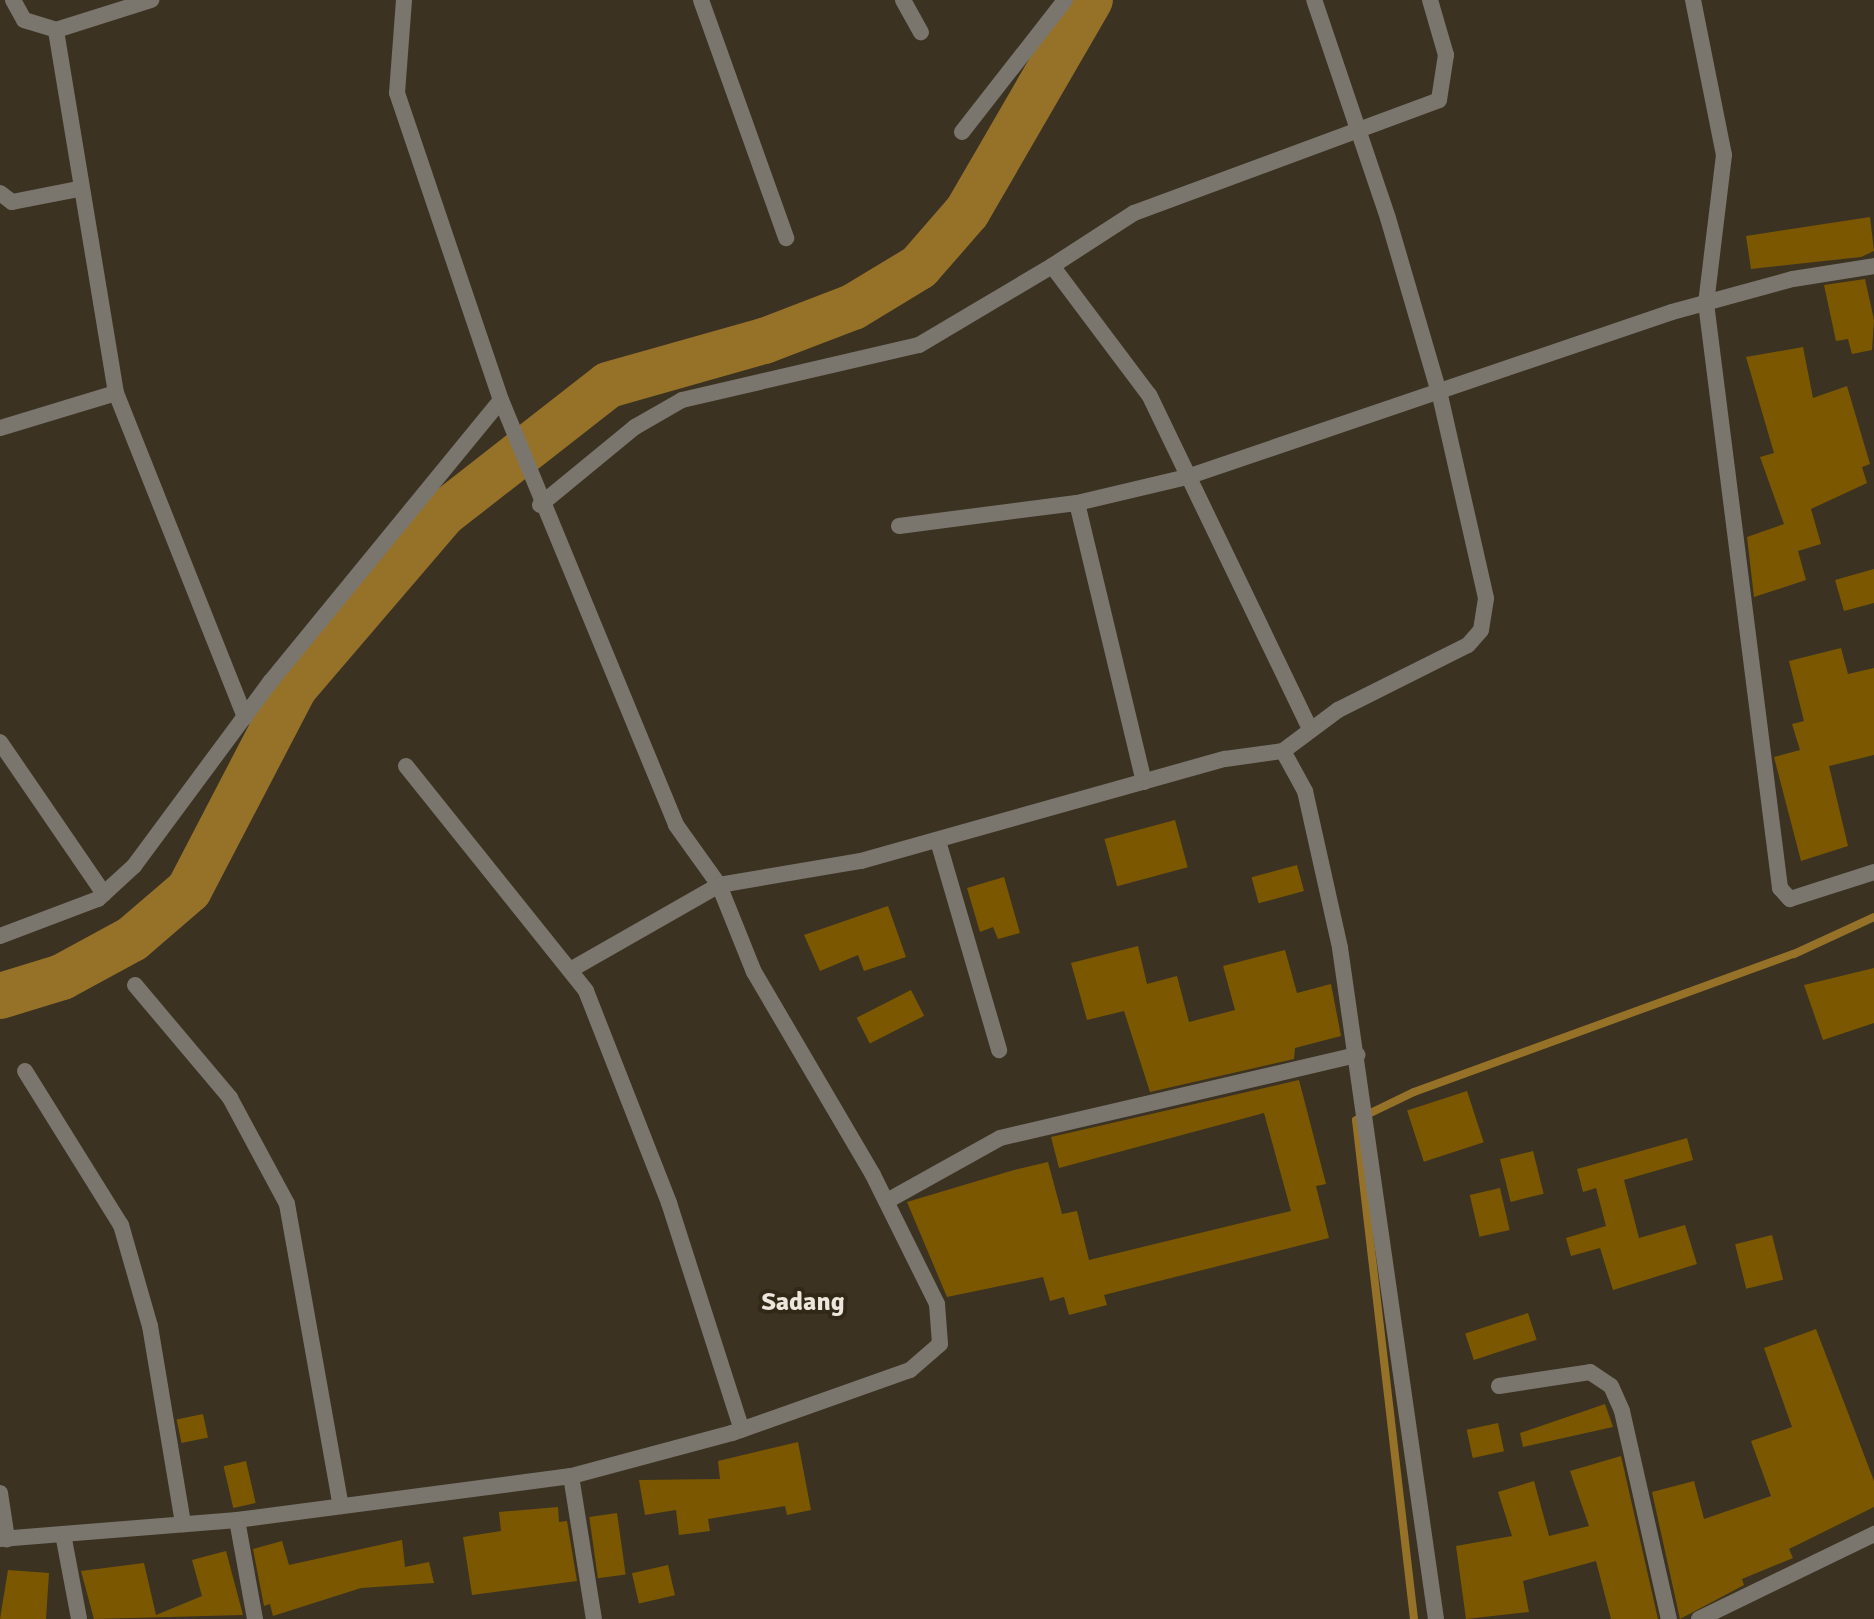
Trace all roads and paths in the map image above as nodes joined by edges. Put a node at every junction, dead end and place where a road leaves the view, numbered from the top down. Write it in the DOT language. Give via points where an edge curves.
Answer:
graph roads {
  1 [pos="13,0"];
  2 [pos="151,0"];
  3 [pos="404,0"];
  4 [pos="701,0"];
  5 [pos="903,0"];
  6 [pos="1065,0"];
  7 [pos="1314,0"];
  8 [pos="1430,0"];
  9 [pos="1693,0"];
  10 [pos="56,30"];
  11 [pos="921,32"];
  12 [pos="1360,130"];
  13 [pos="962,132"];
  14 [pos="78,189"];
  15 [pos="0,193"];
  16 [pos="786,238"];
  17 [pos="1052,266"];
  18 [pos="1874,266"];
  19 [pos="1706,303"];
  20 [pos="116,393"];
  21 [pos="1440,396"];
  22 [pos="501,400"];
  23 [pos="0,428"];
  24 [pos="1187,477"];
  25 [pos="1077,503"];
  26 [pos="540,505"];
  27 [pos="899,526"];
  28 [pos="245,717"];
  29 [pos="1310,729"];
  30 [pos="0,742"];
  31 [pos="1283,751"];
  32 [pos="406,766"];
  33 [pos="1144,782"];
  34 [pos="938,841"];
  35 [pos="1874,872"];
  36 [pos="719,885"];
  37 [pos="104,894"];
  38 [pos="0,936"];
  39 [pos="572,969"];
  40 [pos="135,985"];
  41 [pos="999,1050"];
  42 [pos="1358,1055"];
  43 [pos="25,1071"];
  44 [pos="887,1201"];
  45 [pos="1499,1386"];
  46 [pos="742,1430"];
  47 [pos="571,1476"];
  48 [pos="0,1493"];
  49 [pos="341,1506"];
  50 [pos="237,1520"];
  51 [pos="183,1524"];
  52 [pos="63,1534"];
  53 [pos="1874,1534"];
  54 [pos="4,1539"];
  55 [pos="79,1619"];
  56 [pos="255,1619"];
  57 [pos="594,1619"];
  58 [pos="1436,1619"];
  59 [pos="1669,1619"];
  60 [pos="1699,1619"];
  1 -- 10 [label="street" via="24,20"];
  2 -- 10 [label="street"];
  3 -- 22 [label="street" via="397,93"];
  4 -- 16 [label="street"];
  5 -- 11 [label="street"];
  6 -- 13 [label="street"];
  7 -- 12 [label="street"];
  8 -- 12 [label="street" via="1446,55 1439,100"];
  9 -- 19 [label="street" via="1724,155"];
  10 -- 14 [label="street"];
  12 -- 17 [label="street" via="1134,213"];
  12 -- 21 [label="street"];
  14 -- 15 [label="street" via="12,202"];
  14 -- 20 [label="street"];
  17 -- 24 [label="street" via="1149,395"];
  17 -- 26 [label="street" via="919,345 682,400 635,427"];
  18 -- 19 [label="street"];
  19 -- 21 [label="street"];
  19 -- 35 [label="street" via="1781,893 1790,899"];
  20 -- 23 [label="street"];
  20 -- 28 [label="street"];
  21 -- 24 [label="street"];
  21 -- 29 [label="street" via="1486,598 1481,630 1468,645"];
  22 -- 26 [label="street"];
  22 -- 28 [label="street"];
  24 -- 25 [label="street"];
  24 -- 29 [label="street"];
  25 -- 27 [label="street"];
  25 -- 33 [label="street"];
  26 -- 36 [label="street" via="676,825"];
  28 -- 37 [label="street" via="134,866"];
  29 -- 31 [label="street"];
  30 -- 37 [label="street"];
  31 -- 33 [label="street" via="1254,752"];
  31 -- 42 [label="street" via="1305,791"];
  32 -- 39 [label="street"];
  33 -- 34 [label="street"];
  34 -- 36 [label="street" via="779,880"];
  34 -- 41 [label="street"];
  36 -- 39 [label="street"];
  36 -- 44 [label="street" via="754,972"];
  37 -- 38 [label="street"];
  39 -- 46 [label="street" via="648,1142"];
  40 -- 49 [label="street" via="230,1098 287,1204"];
  42 -- 44 [label="street" via="1000,1138"];
  42 -- 58 [label="street"];
  43 -- 51 [label="street" via="121,1225 150,1326"];
  44 -- 46 [label="street" via="937,1304 940,1344 910,1370"];
  45 -- 59 [label="street" via="1590,1372 1611,1386 1622,1411"];
  46 -- 47 [label="street"];
  47 -- 49 [label="street"];
  47 -- 57 [label="street"];
  48 -- 54 [label="street"];
  49 -- 50 [label="street"];
  50 -- 51 [label="street"];
  50 -- 56 [label="street"];
  51 -- 52 [label="street"];
  52 -- 54 [label="street"];
  52 -- 55 [label="street"];
  53 -- 60 [label="street"];
}
